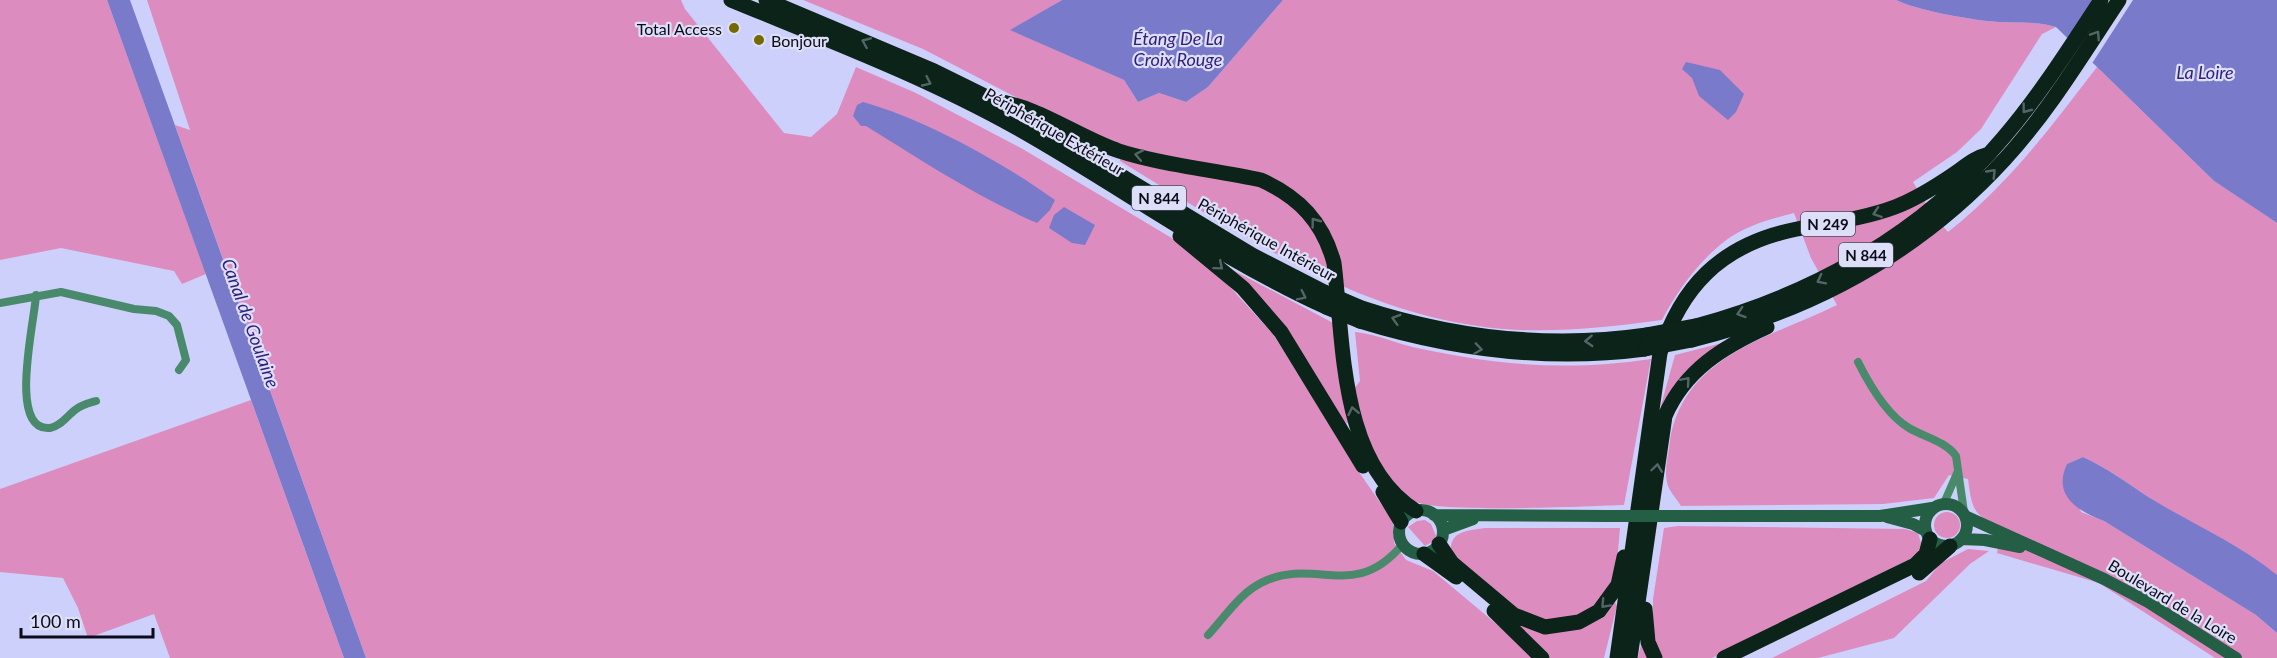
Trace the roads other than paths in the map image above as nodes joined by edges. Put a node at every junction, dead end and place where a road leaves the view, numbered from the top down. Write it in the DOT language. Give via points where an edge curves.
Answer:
graph roads {
  1 [pos="732,0"];
  2 [pos="766,0"];
  3 [pos="2101,0"];
  4 [pos="2119,0"];
  5 [pos="2066,66"];
  6 [pos="995,101"];
  7 [pos="1989,154"];
  8 [pos="1125,192"];
  9 [pos="1940,201"];
  10 [pos="36,296"];
  11 [pos="1325,300"];
  12 [pos="0,303"];
  13 [pos="1789,307"];
  14 [pos="1858,362"];
  15 [pos="179,370"];
  16 [pos="96,401"];
  17 [pos="1958,470"];
  18 [pos="1641,490"];
  19 [pos="1652,503"];
  20 [pos="1938,506"];
  21 [pos="1416,511"];
  22 [pos="1434,515"];
  23 [pos="1965,515"];
  24 [pos="1880,516"];
  25 [pos="1482,517"];
  26 [pos="1401,522"];
  27 [pos="1928,535"];
  28 [pos="1441,537"];
  29 [pos="1956,543"];
  30 [pos="1402,545"];
  31 [pos="1424,554"];
  32 [pos="2060,558"];
  33 [pos="1208,635"];
  34 [pos="1542,658"];
  35 [pos="1617,658"];
  36 [pos="1630,658"];
  37 [pos="1655,658"];
  38 [pos="1724,658"];
  39 [pos="1746,658"];
  40 [pos="2236,658"];
  1 -- 8 [label="highway, Périphérique Extérieur / N 844, one-way" via="952,94"];
  6 -- 2 [label="highway, Périphérique Intérieur / N 844, one-way"];
  3 -- 5 [label="highway, N 844"];
  5 -- 4 [label="highway, N 844, one-way"];
  5 -- 7 [label="highway, N 844, one-way"];
  9 -- 5 [label="highway, N 844, one-way" via="2006,158"];
  6 -- 11 [label="highway, Périphérique Intérieur / N 844"];
  21 -- 6 [label="highway, one-way" via="1396,497 1357,434 1334,263 1319,225 1301,204 1282,189 1261,180 1122,152 1012,103"];
  7 -- 9 [label="highway, N 249" via="1974,158"];
  8 -- 11 [label="highway, Périphérique Extérieur / N 844, one-way" via="1263,276"];
  8 -- 26 [label="highway, one-way" via="1132,205 1199,250 1264,311"];
  9 -- 13 [label="highway, N 844, one-way"];
  9 -- 13 [label="highway, N 844" via="1881,264 1811,301"];
  9 -- 18 [label="highway, N 249, one-way" via="1773,236 1742,248 1701,277 1666,335 1655,381"];
  10 -- 12 [label="street"];
  10 -- 15 [label="street" via="74,293 169,316 177,325 186,360"];
  10 -- 16 [label="street" via="25,399 31,420 39,427 50,428 61,424 76,409"];
  11 -- 13 [label="highway, Périphérique Intérieur / N 844, bridge" via="1423,339 1521,354 1580,355 1694,333 1725,332"];
  19 -- 13 [label="highway, one-way" via="1664,424 1680,386 1702,364"];
  14 -- 17 [label="street" via="1884,403 1906,426 1951,448"];
  17 -- 20 [label="street"];
  17 -- 23 [label="street"];
  18 -- 28 [label="highway, one-way" via="1614,594 1599,611 1569,625 1545,627 1522,621 1452,563"];
  18 -- 35 [label="highway, N 249"];
  19 -- 36 [label="highway"];
  19 -- 37 [label="highway" via="1645,618"];
  20 -- 23 [label="main road" via="1955,505"];
  20 -- 24 [label="main road"];
  20 -- 27 [label="main road" via="1926,518"];
  21 -- 22 [label="main road"];
  21 -- 26 [label="main road"];
  22 -- 25 [label="main road"];
  22 -- 28 [label="main road"];
  23 -- 29 [label="main road" via="1967,529"];
  23 -- 32 [label="main road, Boulevard de la Loire"];
  24 -- 25 [label="main road, bridge"];
  24 -- 27 [label="main road" via="1913,524"];
  25 -- 28 [label="main road"];
  26 -- 30 [label="main road" via="1398,533"];
  27 -- 29 [label="main road" via="1936,544"];
  27 -- 38 [label="highway" via="1926,554 1915,565"];
  28 -- 31 [label="main road"];
  29 -- 32 [label="main road, Boulevard de la Loire" via="1995,541"];
  29 -- 39 [label="highway" via="1909,579"];
  30 -- 31 [label="main road" via="1412,553"];
  30 -- 33 [label="street" via="1379,566 1358,575 1296,574 1265,581 1244,595"];
  31 -- 34 [label="highway" via="1453,575"];
  32 -- 40 [label="main road, Boulevard de la Loire" via="2148,602"];
}
